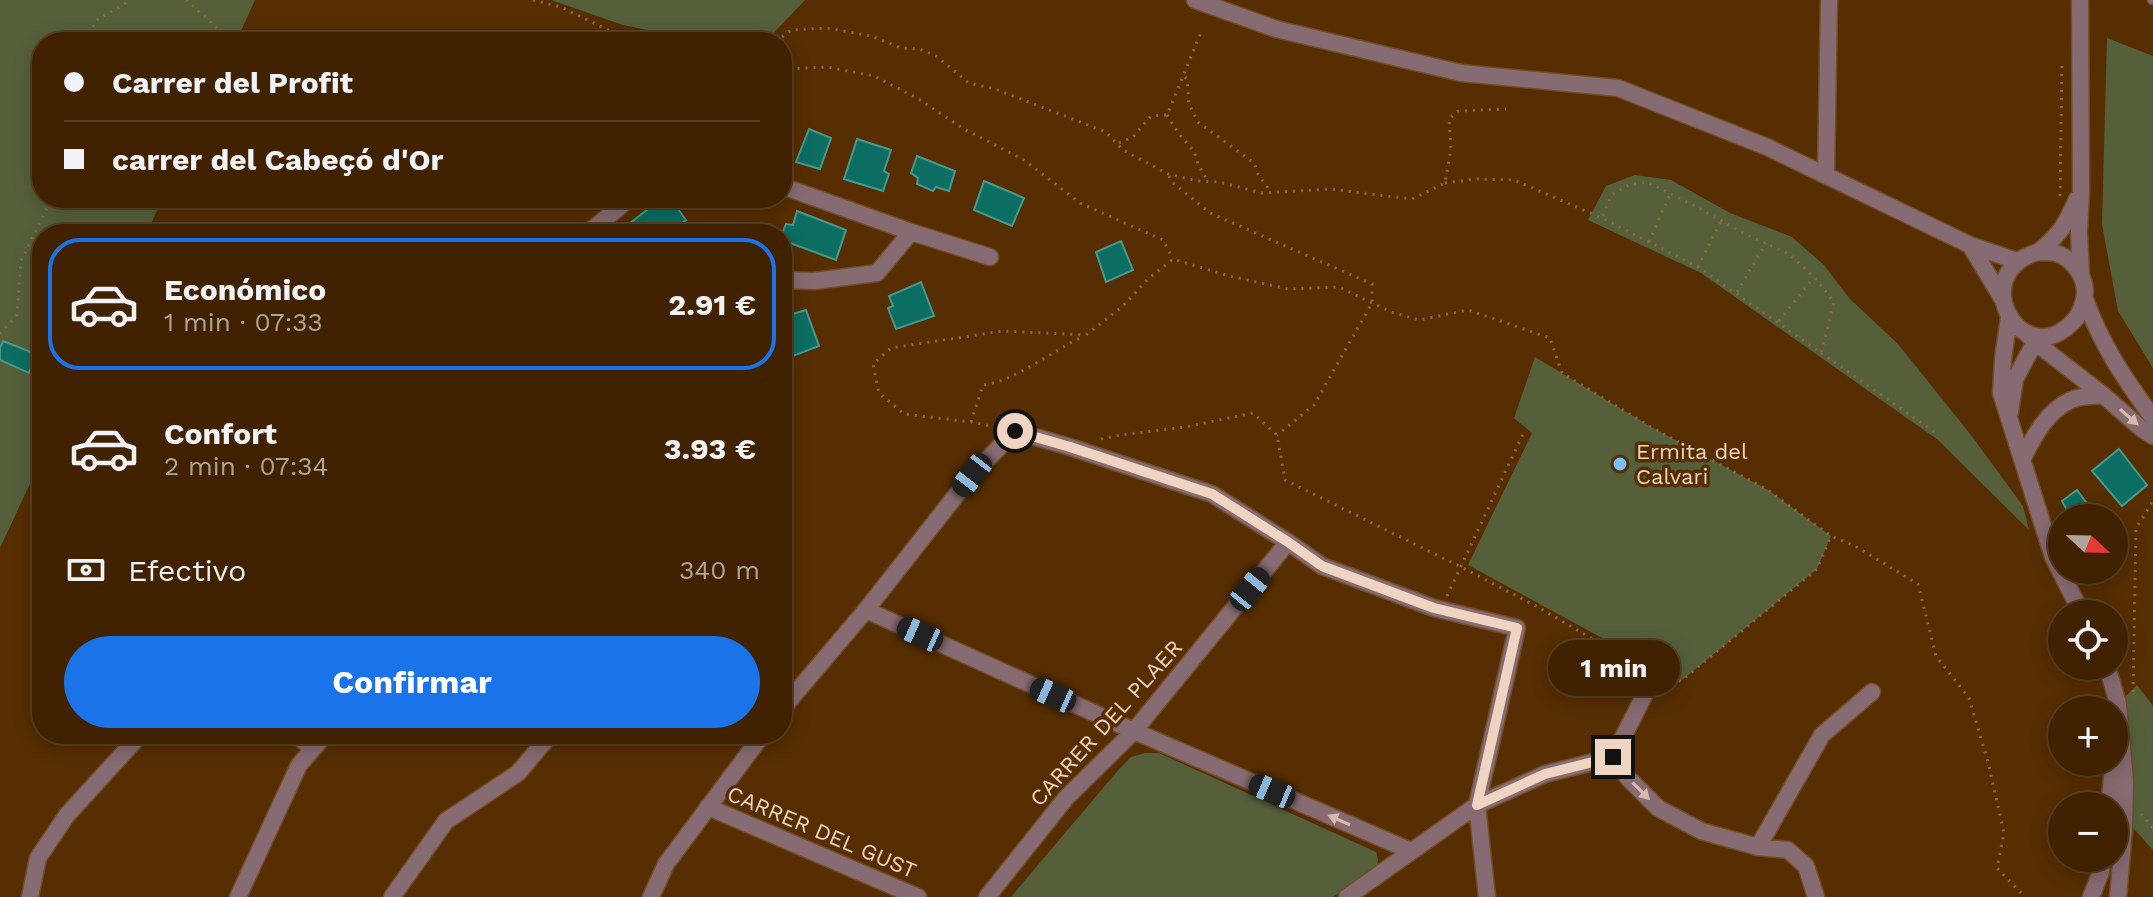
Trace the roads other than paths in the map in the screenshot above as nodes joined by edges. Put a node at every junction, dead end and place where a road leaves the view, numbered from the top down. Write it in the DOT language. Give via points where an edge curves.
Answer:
graph roads {
  1 [pos="1195,0"];
  2 [pos="1829,0"];
  3 [pos="2080,0"];
  4 [pos="1826,175"];
  5 [pos="792,190"];
  6 [pos="2081,190"];
  7 [pos="618,208"];
  8 [pos="599,224"];
  9 [pos="911,232"];
  10 [pos="1970,245"];
  11 [pos="2038,252"];
  12 [pos="990,257"];
  13 [pos="2017,261"];
  14 [pos="2081,275"];
  15 [pos="792,280"];
  16 [pos="2002,298"];
  17 [pos="2085,299"];
  18 [pos="2009,317"];
  19 [pos="2036,337"];
  20 [pos="2103,395"];
  21 [pos="2009,418"];
  22 [pos="2153,418"];
  23 [pos="2153,436"];
  24 [pos="2023,458"];
  25 [pos="1288,542"];
  26 [pos="2075,600"];
  27 [pos="866,610"];
  28 [pos="1654,676"];
  29 [pos="2110,680"];
  30 [pos="1872,692"];
  31 [pos="792,697"];
  32 [pos="1134,731"];
  33 [pos="132,744"];
  34 [pos="307,744"];
  35 [pos="317,744"];
  36 [pos="543,744"];
  37 [pos="755,744"];
  38 [pos="312,749"];
  39 [pos="1613,757"];
  40 [pos="1477,805"];
  41 [pos="708,807"];
  42 [pos="1758,847"];
  43 [pos="1411,851"];
  44 [pos="2101,872"];
  45 [pos="30,897"];
  46 [pos="238,897"];
  47 [pos="392,897"];
  48 [pos="651,897"];
  49 [pos="918,897"];
  50 [pos="987,897"];
  51 [pos="1347,897"];
  52 [pos="1487,897"];
  53 [pos="1816,897"];
  54 [pos="2091,897"];
  55 [pos="2118,897"];
  1 -- 4 [label="street" via="1276,29 1461,73 1618,88"];
  2 -- 4 [label="street"];
  3 -- 6 [label="street"];
  4 -- 10 [label="street"];
  5 -- 9 [label="street"];
  6 -- 11 [label="street" via="2054,240"];
  6 -- 14 [label="street"];
  7 -- 8 [label="street"];
  9 -- 12 [label="street"];
  9 -- 15 [label="street" via="877,273"];
  10 -- 13 [label="street"];
  10 -- 16 [label="street"];
  11 -- 13 [label="street"];
  11 -- 14 [label="street" via="2071,261"];
  13 -- 16 [label="street" via="2005,278"];
  14 -- 17 [label="street"];
  16 -- 18 [label="street"];
  17 -- 19 [label="street" via="2078,318 2062,331"];
  17 -- 22 [label="street" via="2098,333"];
  18 -- 19 [label="street"];
  18 -- 21 [label="street" via="2001,393"];
  19 -- 20 [label="street"];
  19 -- 21 [label="street" via="2015,379"];
  20 -- 23 [label="street, one-way"];
  20 -- 24 [label="street" via="2073,399 2055,411 2036,431"];
  21 -- 24 [label="street"];
  24 -- 26 [label="street" via="2053,557"];
  25 -- 27 [label="street" via="1212,494 1015,431 972,475"];
  25 -- 32 [label="street, CARRER DEL PLAER"];
  25 -- 40 [label="street" via="1322,566 1441,610 1517,628"];
  27 -- 31 [label="street"];
  27 -- 32 [label="street"];
  28 -- 39 [label="street"];
  29 -- 55 [label="street" via="2118,704 2125,781"];
  30 -- 42 [label="street" via="1822,735"];
  43 -- 32 [label="street, one-way"];
  32 -- 50 [label="street, CARRER DEL PLAER" via="1066,798"];
  33 -- 45 [label="street" via="67,815 38,858"];
  34 -- 38 [label="street"];
  35 -- 38 [label="street"];
  36 -- 47 [label="street" via="518,773 446,821"];
  37 -- 41 [label="street"];
  38 -- 46 [label="street" via="299,765"];
  39 -- 40 [label="street" via="1545,774"];
  39 -- 42 [label="street, one-way" via="1658,808 1701,831"];
  40 -- 43 [label="street"];
  40 -- 52 [label="street"];
  41 -- 48 [label="street" via="666,864"];
  41 -- 49 [label="street, CARRER DEL GUST"];
  42 -- 53 [label="street" via="1788,850 1806,866"];
  43 -- 51 [label="street"];
  44 -- 54 [label="street"];
}
